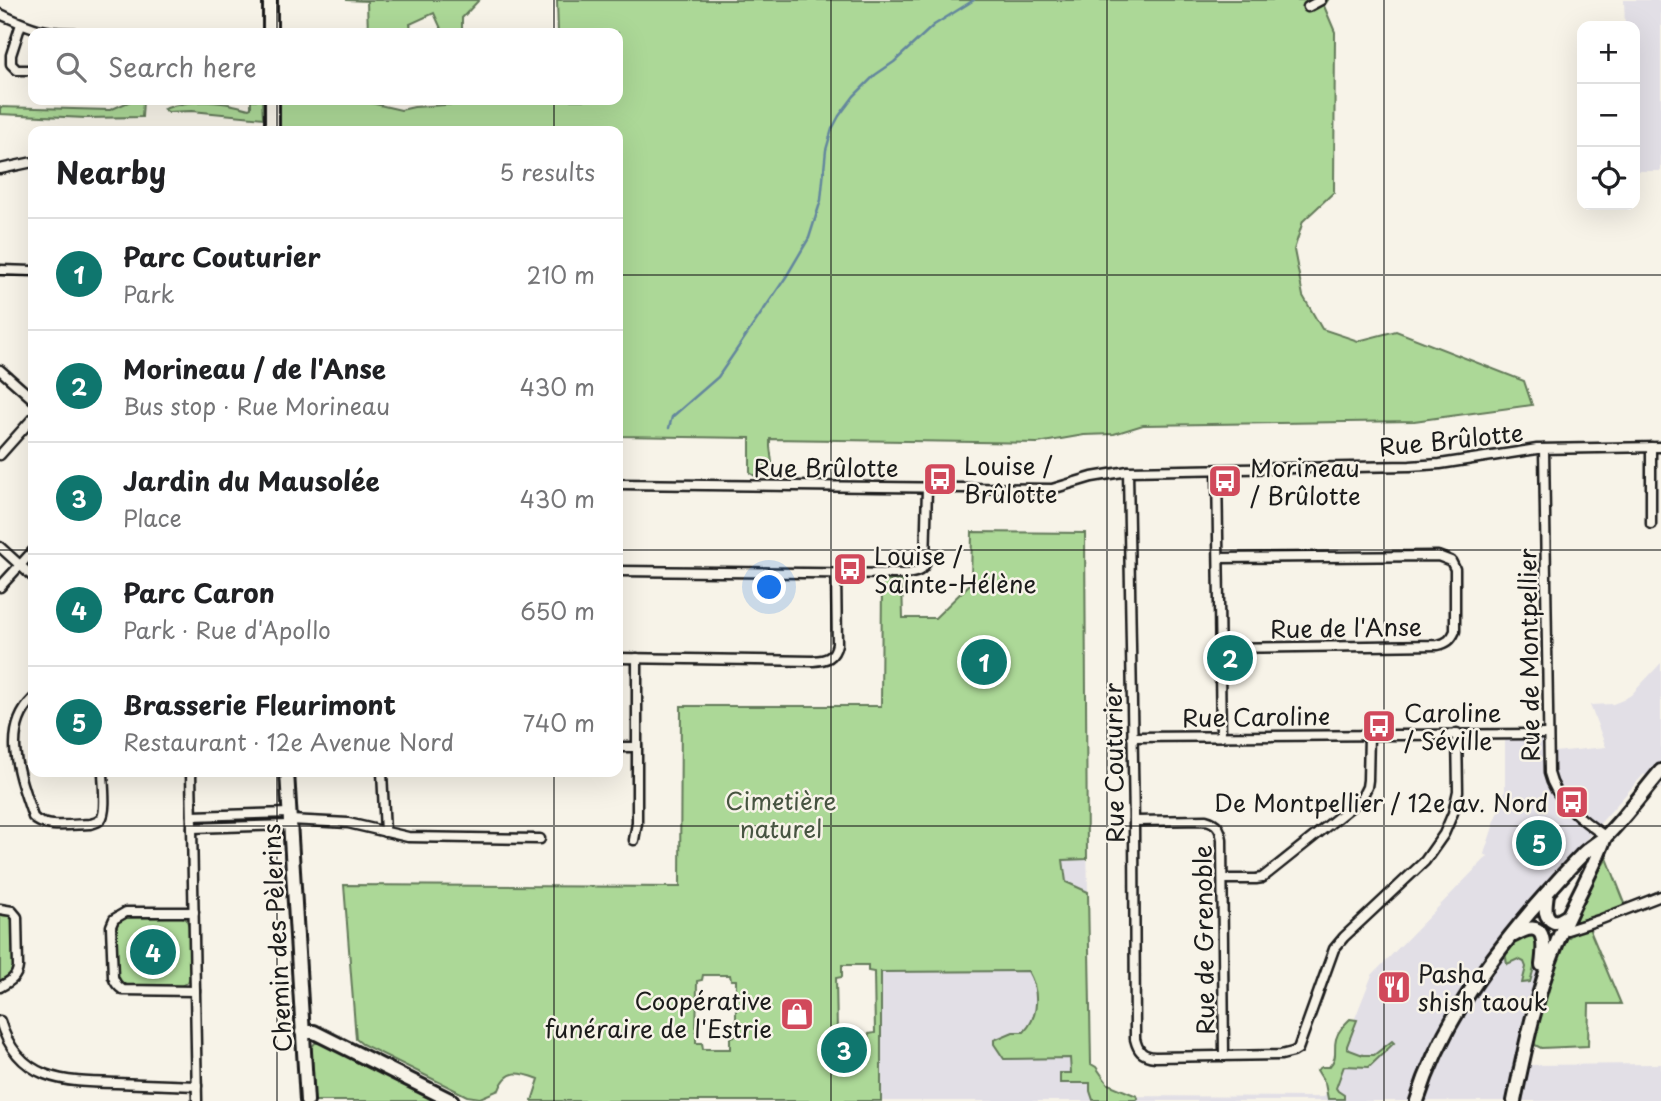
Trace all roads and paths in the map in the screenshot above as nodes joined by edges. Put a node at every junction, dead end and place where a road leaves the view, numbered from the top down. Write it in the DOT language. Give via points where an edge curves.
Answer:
graph roads {
  1 [pos="270,0"];
  2 [pos="1321,0"];
  3 [pos="1308,7"];
  4 [pos="0,14"];
  5 [pos="21,24"];
  6 [pos="33,28"];
  7 [pos="270,28"];
  8 [pos="28,70"];
  9 [pos="272,105"];
  10 [pos="272,126"];
  11 [pos="28,163"];
  12 [pos="0,169"];
  13 [pos="0,270"];
  14 [pos="28,271"];
  15 [pos="0,370"];
  16 [pos="28,394"];
  17 [pos="28,424"];
  18 [pos="1656,447"];
  19 [pos="1544,449"];
  20 [pos="0,455"];
  21 [pos="1217,470"];
  22 [pos="1128,471"];
  23 [pos="623,484"];
  24 [pos="927,487"];
  25 [pos="1651,524"];
  26 [pos="0,547"];
  27 [pos="28,557"];
  28 [pos="1219,558"];
  29 [pos="20,566"];
  30 [pos="623,571"];
  31 [pos="28,573"];
  32 [pos="836,574"];
  33 [pos="0,587"];
  34 [pos="1220,648"];
  35 [pos="623,658"];
  36 [pos="637,658"];
  37 [pos="28,704"];
  38 [pos="1457,733"];
  39 [pos="1369,734"];
  40 [pos="1548,734"];
  41 [pos="1221,736"];
  42 [pos="1132,737"];
  43 [pos="623,747"];
  44 [pos="636,747"];
  45 [pos="1661,771"];
  46 [pos="103,777"];
  47 [pos="191,777"];
  48 [pos="287,777"];
  49 [pos="382,777"];
  50 [pos="192,816"];
  51 [pos="290,819"];
  52 [pos="1134,821"];
  53 [pos="192,828"];
  54 [pos="385,832"];
  55 [pos="1605,836"];
  56 [pos="540,839"];
  57 [pos="634,840"];
  58 [pos="1223,879"];
  59 [pos="1547,893"];
  60 [pos="1661,896"];
  61 [pos="0,909"];
  62 [pos="194,912"];
  63 [pos="1569,916"];
  64 [pos="1561,932"];
  65 [pos="1506,940"];
  66 [pos="0,987"];
  67 [pos="1539,990"];
  68 [pos="195,991"];
  69 [pos="0,1021"];
  70 [pos="302,1032"];
  71 [pos="1224,1056"];
  72 [pos="197,1086"];
  73 [pos="197,1101"];
  74 [pos="307,1101"];
  75 [pos="452,1101"];
  76 [pos="1417,1101"];
  77 [pos="1514,1101"];
  1 -- 7 [label="main road"];
  2 -- 3 [label="street"];
  4 -- 5 [label="street"];
  5 -- 6 [label="street"];
  5 -- 8 [label="street" via="11,64 17,70"];
  9 -- 10 [label="main road"];
  11 -- 12 [label="street"];
  13 -- 14 [label="street"];
  15 -- 16 [label="street"];
  17 -- 20 [label="street"];
  18 -- 19 [label="street, Rue Brûlotte"];
  18 -- 25 [label="street"];
  19 -- 21 [label="street, Rue Brûlotte" via="1425,466"];
  19 -- 40 [label="street, Rue de Montpellier"];
  21 -- 22 [label="street, Rue Brûlotte"];
  21 -- 28 [label="street"];
  22 -- 24 [label="street, Rue Brûlotte" via="1052,489"];
  22 -- 42 [label="street, Rue Couturier"];
  23 -- 24 [label="street, Rue Brûlotte"];
  24 -- 32 [label="street" via="925,564 920,571"];
  26 -- 29 [label="street"];
  27 -- 29 [label="street"];
  28 -- 34 [label="street"];
  28 -- 34 [label="street, Rue de l'Anse" via="1438,556 1451,561 1455,569 1455,631 1447,643"];
  29 -- 31 [label="street"];
  29 -- 33 [label="street"];
  30 -- 32 [label="street"];
  32 -- 36 [label="street" via="838,644 827,659"];
  34 -- 41 [label="street"];
  35 -- 36 [label="street"];
  36 -- 44 [label="street"];
  37 -- 46 [label="street" via="16,722 13,745 37,821 90,824 101,819"];
  38 -- 39 [label="street, Rue Caroline"];
  38 -- 40 [label="street, Rue Caroline"];
  38 -- 71 [label="street" via="1458,791 1444,834 1425,861 1334,949 1298,1049 1281,1055"];
  39 -- 41 [label="street, Rue Caroline"];
  39 -- 58 [label="street" via="1368,780 1361,799 1262,878"];
  40 -- 55 [label="street, Rue de Montpellier" via="1554,789"];
  41 -- 42 [label="street, Rue Caroline"];
  42 -- 52 [label="street, Rue Couturier"];
  43 -- 44 [label="street"];
  44 -- 57 [label="street"];
  45 -- 55 [label="main road"];
  47 -- 50 [label="street"];
  48 -- 51 [label="main road, Chemin des Pèlerins"];
  49 -- 54 [label="street"];
  50 -- 51 [label="street"];
  50 -- 53 [label="street"];
  51 -- 53 [label="street"];
  51 -- 54 [label="street" via="339,822"];
  51 -- 70 [label="main road, Chemin des Pèlerins"];
  52 -- 58 [label="street, Rue de Grenoble" via="1213,822 1222,839"];
  52 -- 71 [label="street, Rue Couturier" via="1137,1047 1155,1057"];
  53 -- 62 [label="street"];
  54 -- 56 [label="street" via="408,837"];
  55 -- 59 [label="main road"];
  55 -- 63 [label="main road"];
  58 -- 71 [label="street, Rue de Grenoble"];
  59 -- 63 [label="main road" via="1547,917 1554,922"];
  59 -- 65 [label="main road"];
  60 -- 64 [label="street"];
  61 -- 66 [label="street" via="17,917 18,956 18,972"];
  62 -- 68 [label="street"];
  62 -- 68 [label="street" via="126,912 111,926 113,977 119,987"];
  63 -- 64 [label="main road"];
  64 -- 67 [label="main road"];
  65 -- 67 [label="main road" via="1525,929 1542,934 1545,947"];
  65 -- 76 [label="main road" via="1450,1022"];
  67 -- 77 [label="main road"];
  68 -- 72 [label="street"];
  69 -- 72 [label="street" via="19,1057 49,1077"];
  70 -- 74 [label="main road, Chemin des Pèlerins"];
  70 -- 75 [label="main road" via="314,1032"];
  72 -- 73 [label="street"];
}
